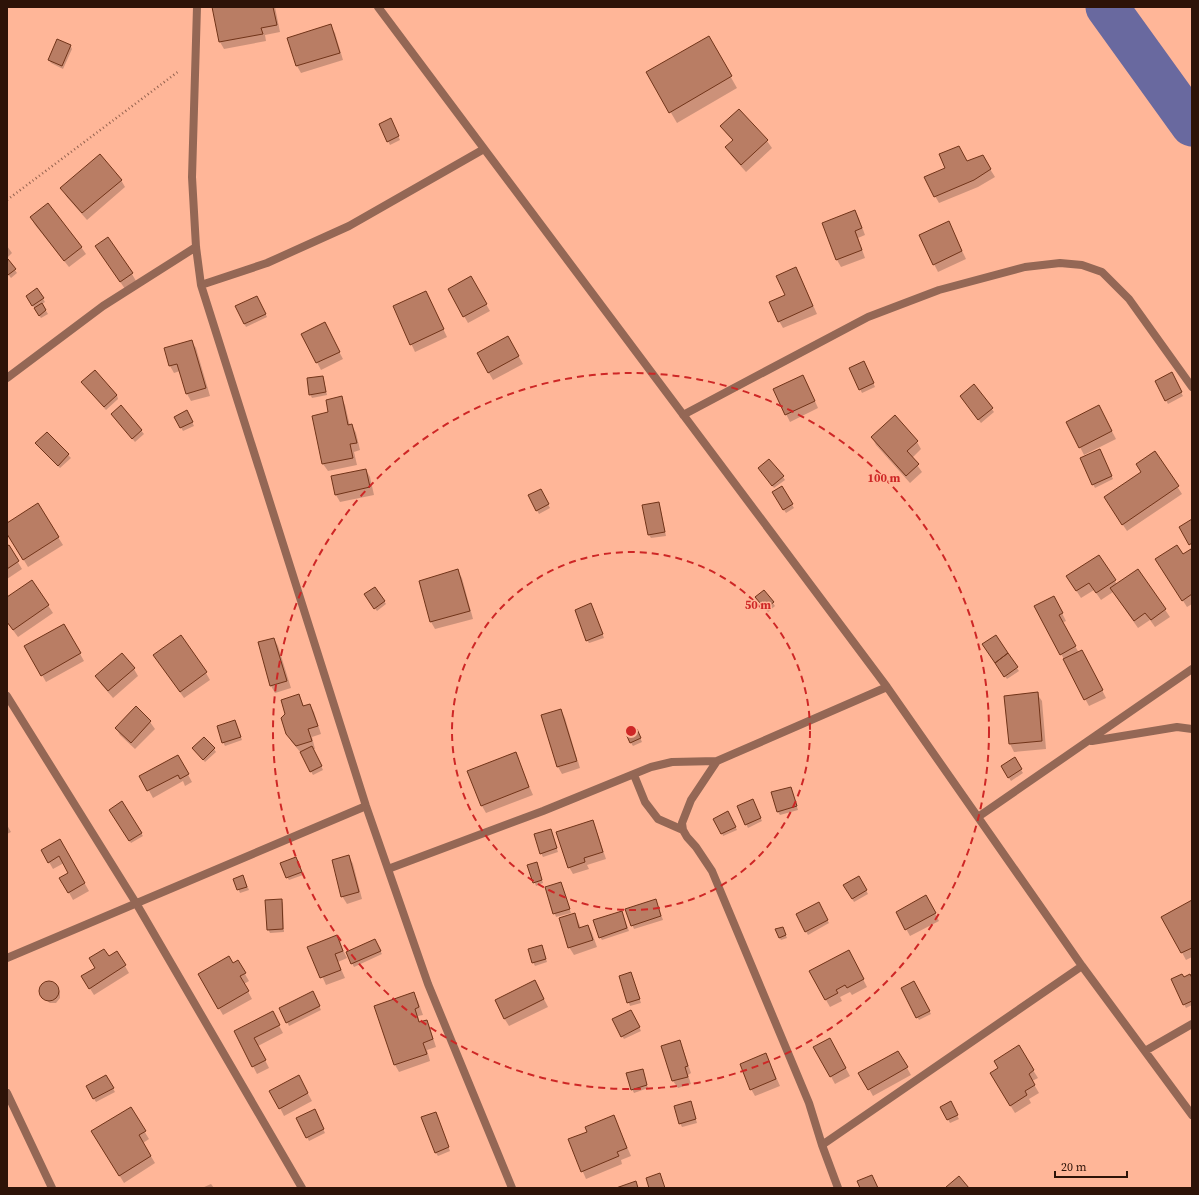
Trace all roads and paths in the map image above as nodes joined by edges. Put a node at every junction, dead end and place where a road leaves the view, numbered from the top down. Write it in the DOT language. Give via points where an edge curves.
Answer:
graph roads {
  1 [pos="197,7"];
  2 [pos="378,7"];
  3 [pos="195,59"];
  4 [pos="484,149"];
  5 [pos="7,200"];
  6 [pos="196,247"];
  7 [pos="200,285"];
  8 [pos="7,378"];
  9 [pos="1192,387"];
  10 [pos="683,415"];
  11 [pos="1192,669"];
  12 [pos="886,687"];
  13 [pos="7,696"];
  14 [pos="1192,728"];
  15 [pos="1089,741"];
  16 [pos="717,761"];
  17 [pos="634,775"];
  18 [pos="366,806"];
  19 [pos="978,817"];
  20 [pos="683,830"];
  21 [pos="388,868"];
  22 [pos="136,903"];
  23 [pos="7,958"];
  24 [pos="1082,966"];
  25 [pos="1192,1024"];
  26 [pos="1145,1051"];
  27 [pos="7,1093"];
  28 [pos="1192,1115"];
  29 [pos="822,1146"];
  30 [pos="52,1188"];
  31 [pos="302,1188"];
  32 [pos="512,1188"];
  33 [pos="838,1188"];
  1 -- 3 [label="street"];
  2 -- 4 [label="street"];
  3 -- 5 [label="path"];
  3 -- 6 [label="street" via="192,177"];
  4 -- 7 [label="street" via="349,226 267,263"];
  4 -- 10 [label="street"];
  6 -- 7 [label="street"];
  6 -- 8 [label="street" via="103,306"];
  7 -- 18 [label="street"];
  9 -- 10 [label="street" via="1129,299 1102,272 1082,265 1060,263 1025,266 939,290 868,318"];
  10 -- 12 [label="street"];
  11 -- 15 [label="street"];
  12 -- 16 [label="street"];
  12 -- 19 [label="street"];
  13 -- 22 [label="street"];
  14 -- 15 [label="street" via="1177,727"];
  15 -- 19 [label="street"];
  16 -- 17 [label="street" via="672,762 651,767"];
  16 -- 20 [label="street" via="691,800 682,822"];
  17 -- 20 [label="street" via="645,802 658,820"];
  17 -- 21 [label="street"];
  18 -- 21 [label="street"];
  18 -- 22 [label="street"];
  19 -- 24 [label="street"];
  20 -- 29 [label="street" via="712,871 808,1103"];
  21 -- 32 [label="street" via="428,984"];
  22 -- 23 [label="street"];
  22 -- 31 [label="street"];
  24 -- 26 [label="street"];
  24 -- 29 [label="street"];
  25 -- 26 [label="street"];
  26 -- 28 [label="street"];
  27 -- 30 [label="street"];
  29 -- 33 [label="street"];
}
